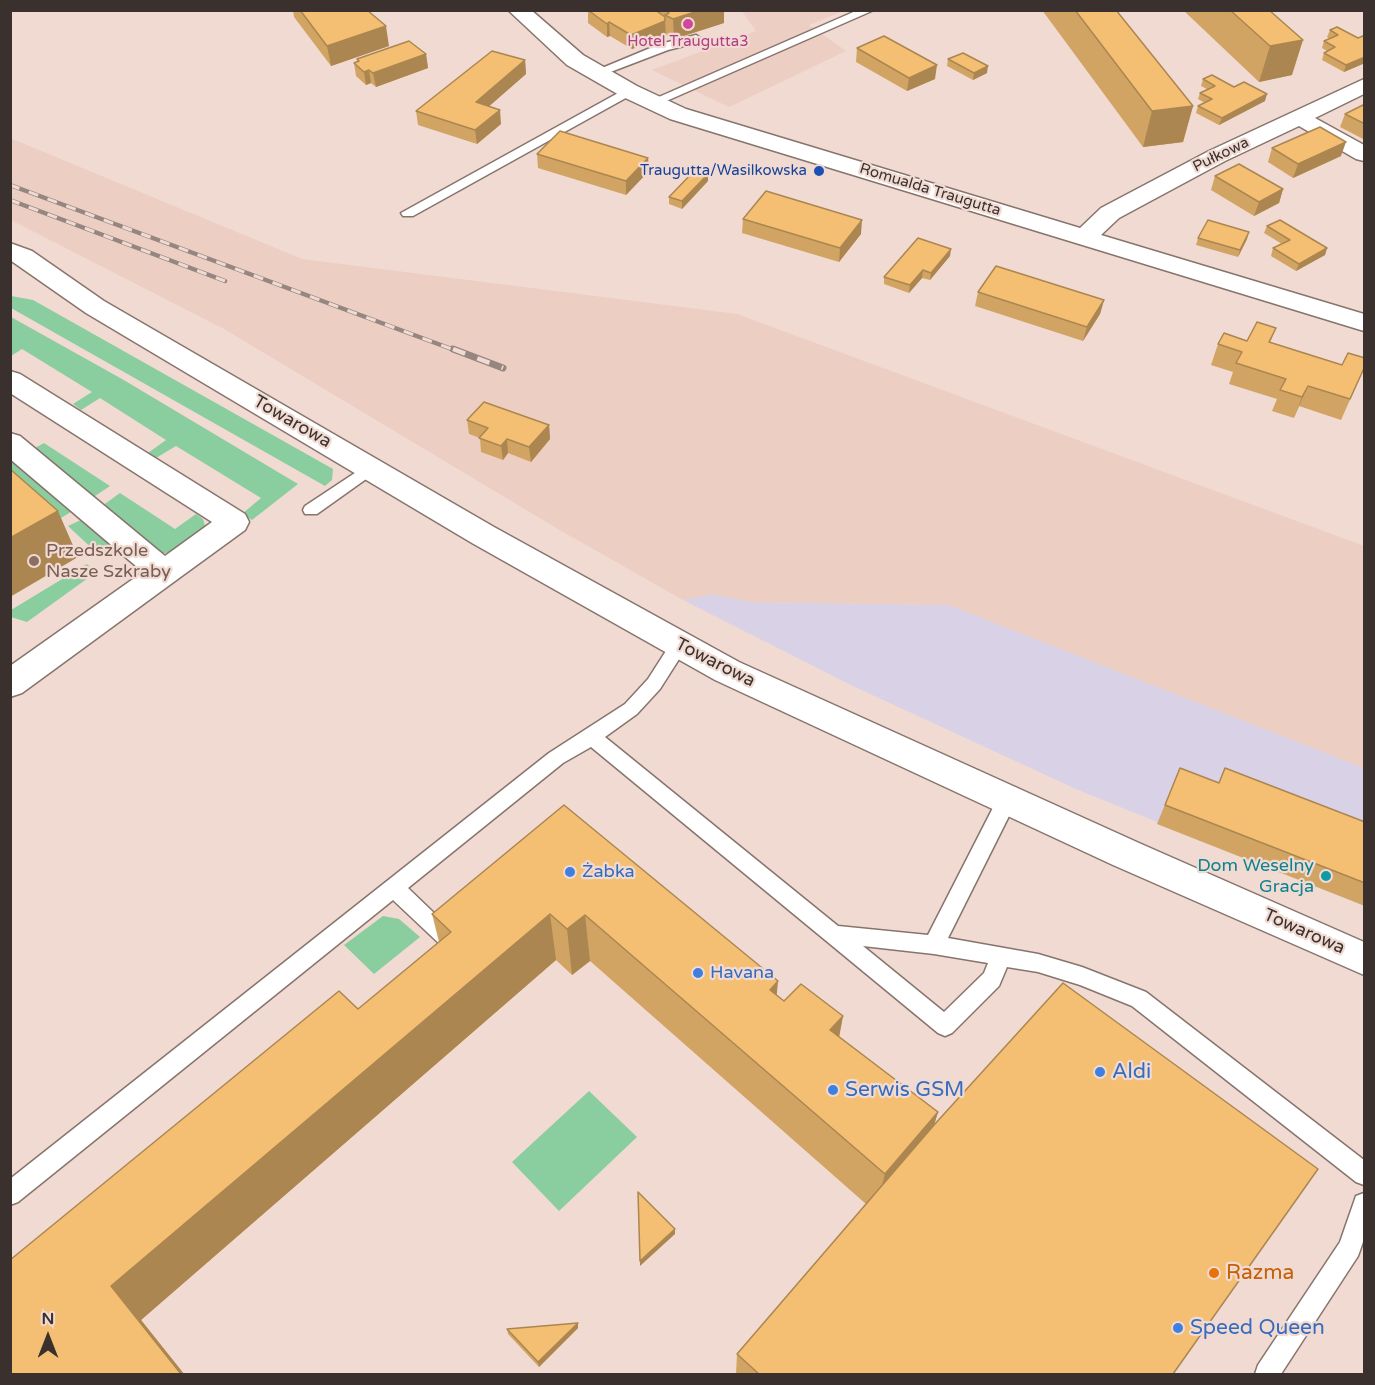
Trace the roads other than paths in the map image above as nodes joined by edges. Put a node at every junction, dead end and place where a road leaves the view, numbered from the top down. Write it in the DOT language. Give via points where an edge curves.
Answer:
graph roads {
  1 [pos="518,10"];
  2 [pos="869,10"];
  3 [pos="696,39"];
  4 [pos="596,73"];
  5 [pos="1365,86"];
  6 [pos="629,91"];
  7 [pos="651,103"];
  8 [pos="1298,118"];
  9 [pos="1365,154"];
  10 [pos="408,213"];
  11 [pos="1087,238"];
  12 [pos="10,250"];
  13 [pos="10,274"];
  14 [pos="95,307"];
  15 [pos="1365,322"];
  16 [pos="10,380"];
  17 [pos="10,442"];
  18 [pos="370,468"];
  19 [pos="311,510"];
  20 [pos="164,573"];
  21 [pos="679,645"];
  22 [pos="10,684"];
  23 [pos="592,737"];
  24 [pos="1007,800"];
  25 [pos="394,888"];
  26 [pos="833,934"];
  27 [pos="934,945"];
  28 [pos="457,948"];
  29 [pos="1001,955"];
  30 [pos="1365,959"];
  31 [pos="1365,1174"];
  32 [pos="10,1194"];
  33 [pos="1365,1204"];
  34 [pos="1267,1374"];
  1 -- 4 [label="street, Romualda Traugutta" via="547,38"];
  2 -- 7 [label="lane"];
  3 -- 4 [label="lane"];
  4 -- 6 [label="street, Romualda Traugutta"];
  5 -- 8 [label="street, Pułkowa"];
  6 -- 7 [label="street, Romualda Traugutta"];
  6 -- 10 [label="lane"];
  7 -- 11 [label="street, Romualda Traugutta"];
  8 -- 9 [label="street"];
  8 -- 11 [label="street, Pułkowa" via="1110,213"];
  11 -- 15 [label="street, Romualda Traugutta"];
  12 -- 14 [label="street, Towarowa"];
  13 -- 14 [label="street, Towarowa"];
  14 -- 18 [label="street, Towarowa"];
  16 -- 20 [label="street" via="234,522"];
  17 -- 20 [label="street"];
  18 -- 19 [label="lane"];
  18 -- 21 [label="street, Towarowa"];
  20 -- 22 [label="street"];
  21 -- 23 [label="lane" via="631,709"];
  21 -- 24 [label="street, Towarowa"];
  23 -- 25 [label="lane" via="556,758"];
  23 -- 26 [label="lane"];
  24 -- 27 [label="lane"];
  24 -- 30 [label="street, Towarowa"];
  25 -- 28 [label="lane"];
  25 -- 32 [label="lane"];
  26 -- 27 [label="lane"];
  26 -- 29 [label="lane" via="945,1026 992,979"];
  27 -- 29 [label="lane"];
  29 -- 31 [label="lane" via="1082,976 1139,999"];
  33 -- 34 [label="lane" via="1350,1248"];
}
